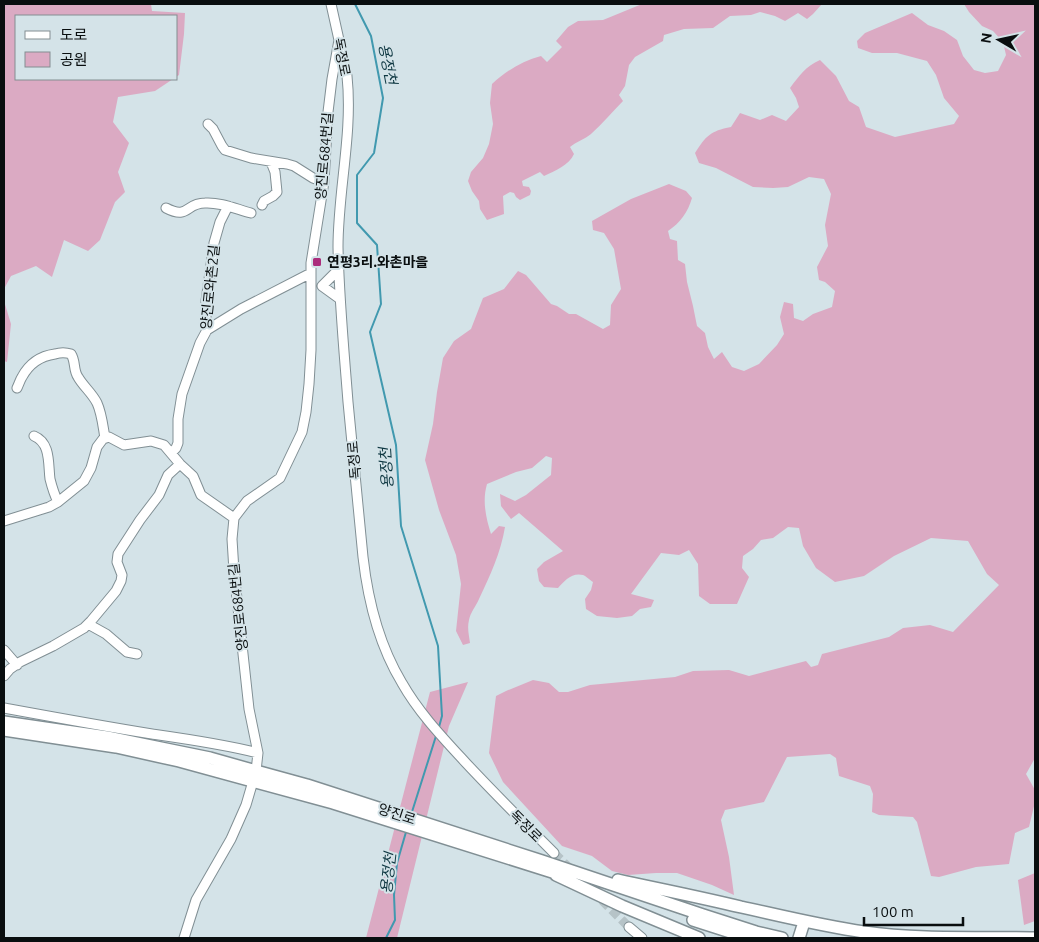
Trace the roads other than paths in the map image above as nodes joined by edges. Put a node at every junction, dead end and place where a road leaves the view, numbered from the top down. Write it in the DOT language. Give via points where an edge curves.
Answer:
graph roads {
  1 [pos="331,4"];
  2 [pos="339,40"];
  3 [pos="339,64"];
  4 [pos="208,124"];
  5 [pos="271,162"];
  6 [pos="324,182"];
  7 [pos="262,205"];
  8 [pos="228,206"];
  9 [pos="166,208"];
  10 [pos="251,213"];
  11 [pos="339,269"];
  12 [pos="311,273"];
  13 [pos="317,286"];
  14 [pos="339,286"];
  15 [pos="340,299"];
  16 [pos="207,330"];
  17 [pos="17,388"];
  18 [pos="34,436"];
  19 [pos="105,438"];
  20 [pos="171,453"];
  21 [pos="180,464"];
  22 [pos="58,502"];
  23 [pos="234,518"];
  24 [pos="4,521"];
  25 [pos="88,624"];
  26 [pos="4,650"];
  27 [pos="136,654"];
  28 [pos="16,665"];
  29 [pos="4,676"];
  30 [pos="4,708"];
  31 [pos="4,722"];
  32 [pos="4,730"];
  33 [pos="258,753"];
  34 [pos="254,776"];
  35 [pos="433,830"];
  36 [pos="554,853"];
  37 [pos="542,861"];
  38 [pos="548,871"];
  39 [pos="804,922"];
  40 [pos="629,927"];
  41 [pos="184,938"];
  42 [pos="642,938"];
  43 [pos="699,938"];
  44 [pos="749,938"];
  45 [pos="782,938"];
  46 [pos="799,938"];
  47 [pos="1035,938"];
  1 -- 2 [label="street, 독정로"];
  2 -- 3 [label="street, 양진로684번길"];
  3 -- 6 [label="street, 양진로684번길" via="328,112"];
  3 -- 11 [label="street, 독정로" via="348,88 339,214"];
  4 -- 5 [label="street" via="225,150"];
  5 -- 6 [label="street" via="294,166"];
  5 -- 7 [label="street" via="277,192"];
  6 -- 12 [label="street, 양진로684번길"];
  8 -- 9 [label="street" via="202,203 178,213"];
  8 -- 10 [label="street"];
  8 -- 16 [label="street, 양진로와촌2길" via="214,243 206,301"];
  11 -- 13 [label="street"];
  11 -- 14 [label="street, 독정로"];
  12 -- 13 [label="street, 양진로684번길"];
  12 -- 16 [label="street"];
  13 -- 14 [label="street"];
  13 -- 15 [label="street"];
  13 -- 23 [label="street, 양진로684번길" via="310,384 302,432 280,478 247,501"];
  14 -- 15 [label="street, 독정로"];
  15 -- 36 [label="street, 독정로" via="365,578 384,647 396,674 428,720"];
  16 -- 20 [label="street, 양진로와촌2길" via="182,394 178,442"];
  17 -- 19 [label="street" via="24,373 36,360 63,352 71,354 78,378 97,402"];
  18 -- 22 [label="street" via="46,449"];
  19 -- 20 [label="street" via="110,437 124,445 151,441 164,445"];
  19 -- 22 [label="street" via="97,447 84,481"];
  20 -- 21 [label="street"];
  21 -- 23 [label="street" via="193,476 201,495"];
  21 -- 25 [label="street" via="168,475 159,495 118,554 116,559 122,572 121,581"];
  22 -- 24 [label="street"];
  23 -- 33 [label="street, 양진로684번길" via="234,571 249,709"];
  25 -- 27 [label="street" via="127,652"];
  25 -- 28 [label="street" via="74,635"];
  26 -- 28 [label="street"];
  28 -- 29 [label="street"];
  30 -- 33 [label="street" via="189,738"];
  31 -- 34 [label="main road, 양진로" via="107,737 210,758"];
  32 -- 34 [label="main road, 양진로" via="116,747"];
  33 -- 34 [label="street, 양진로684번길"];
  34 -- 35 [label="main road, 양진로" via="333,803 380,813"];
  34 -- 41 [label="street, 양진로684번길" via="246,805 196,900"];
  35 -- 37 [label="main road, 양진로"];
  35 -- 38 [label="main road, 양진로"];
  37 -- 39 [label="main road"];
  37 -- 45 [label="main road, 양진로"];
  38 -- 43 [label="main road"];
  38 -- 44 [label="main road, 양진로"];
  39 -- 46 [label="main road"];
  39 -- 47 [label="main road" via="908,936"];
  40 -- 42 [label="street"];
}
